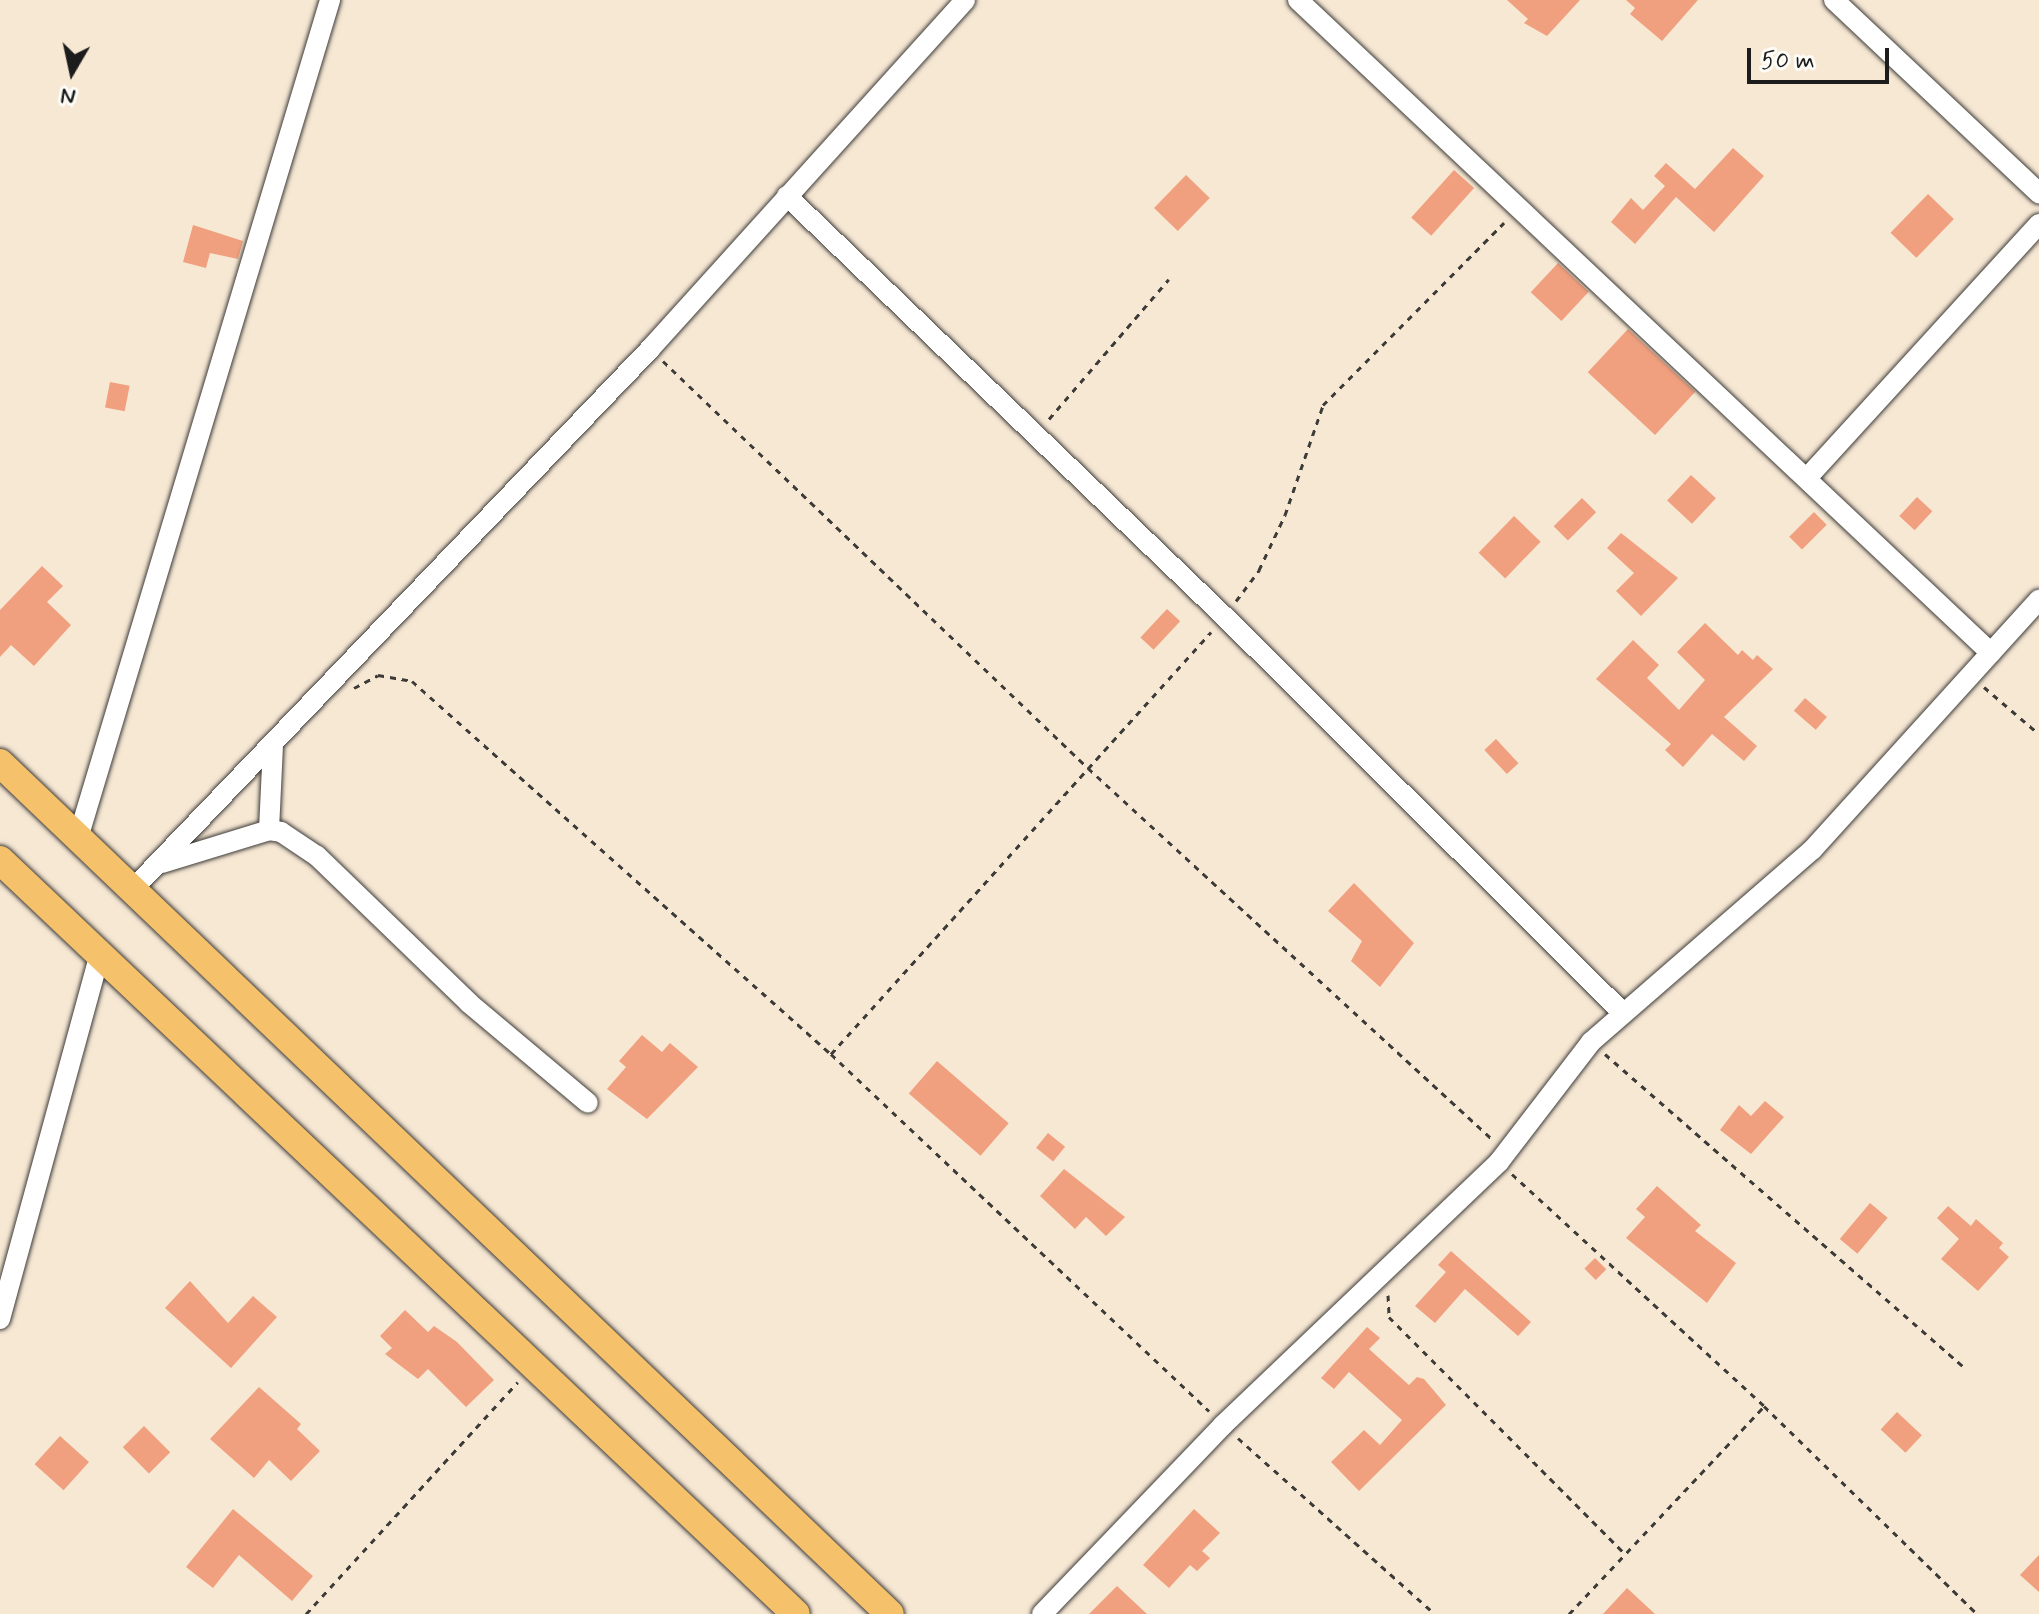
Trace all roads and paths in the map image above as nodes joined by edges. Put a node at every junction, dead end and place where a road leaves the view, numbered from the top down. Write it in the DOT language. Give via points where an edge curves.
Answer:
graph roads {
  1 [pos="330,0"];
  2 [pos="965,0"];
  3 [pos="1298,0"];
  4 [pos="1834,0"];
  5 [pos="2039,193"];
  6 [pos="787,196"];
  7 [pos="1521,206"];
  8 [pos="2039,224"];
  9 [pos="1169,279"];
  10 [pos="650,349"];
  11 [pos="1036,435"];
  12 [pos="1807,478"];
  13 [pos="2039,600"];
  14 [pos="1225,617"];
  15 [pos="1991,653"];
  16 [pos="1971,675"];
  17 [pos="352,689"];
  18 [pos="2039,734"];
  19 [pos="273,745"];
  20 [pos="0,763"];
  21 [pos="1088,768"];
  22 [pos="269,830"];
  23 [pos="78,838"];
  24 [pos="0,860"];
  25 [pos="162,863"];
  26 [pos="132,890"];
  27 [pos="100,953"];
  28 [pos="1623,1013"];
  29 [pos="1591,1042"];
  30 [pos="831,1054"];
  31 [pos="588,1103"];
  32 [pos="1499,1162"];
  33 [pos="1388,1264"];
  34 [pos="0,1319"];
  35 [pos="534,1364"];
  36 [pos="1964,1367"];
  37 [pos="1764,1406"];
  38 [pos="1223,1425"];
  39 [pos="1625,1554"];
  40 [pos="306,1614"];
  41 [pos="796,1614"];
  42 [pos="890,1614"];
  43 [pos="1042,1614"];
  44 [pos="1435,1614"];
  45 [pos="1569,1614"];
  46 [pos="1977,1614"];
  1 -- 23 [label="street"];
  2 -- 6 [label="street"];
  3 -- 7 [label="street"];
  4 -- 5 [label="street"];
  6 -- 10 [label="street"];
  6 -- 11 [label="street"];
  7 -- 12 [label="street"];
  7 -- 14 [label="path" via="1323,405 1259,570"];
  8 -- 12 [label="street"];
  9 -- 11 [label="path"];
  10 -- 19 [label="street"];
  10 -- 21 [label="path"];
  11 -- 14 [label="street"];
  12 -- 15 [label="street"];
  13 -- 15 [label="street"];
  14 -- 21 [label="path"];
  14 -- 28 [label="street"];
  15 -- 16 [label="street"];
  16 -- 18 [label="path"];
  16 -- 28 [label="street" via="1812,850"];
  17 -- 30 [label="path" via="378,675 412,681"];
  19 -- 22 [label="street"];
  19 -- 25 [label="street"];
  20 -- 23 [label="highway"];
  21 -- 30 [label="path"];
  21 -- 32 [label="path" via="1499,1146"];
  22 -- 25 [label="street"];
  22 -- 31 [label="street" via="317,856 469,1003"];
  23 -- 26 [label="highway"];
  24 -- 27 [label="highway"];
  25 -- 26 [label="street"];
  26 -- 42 [label="highway"];
  27 -- 34 [label="street"];
  27 -- 35 [label="highway"];
  28 -- 29 [label="street"];
  29 -- 32 [label="street"];
  29 -- 36 [label="path"];
  30 -- 38 [label="path"];
  32 -- 33 [label="street"];
  32 -- 37 [label="path"];
  33 -- 38 [label="street"];
  33 -- 39 [label="path" via="1389,1317"];
  35 -- 40 [label="path"];
  35 -- 41 [label="highway"];
  37 -- 39 [label="path"];
  37 -- 46 [label="path"];
  38 -- 43 [label="street"];
  38 -- 44 [label="path"];
  39 -- 45 [label="path"];
}
